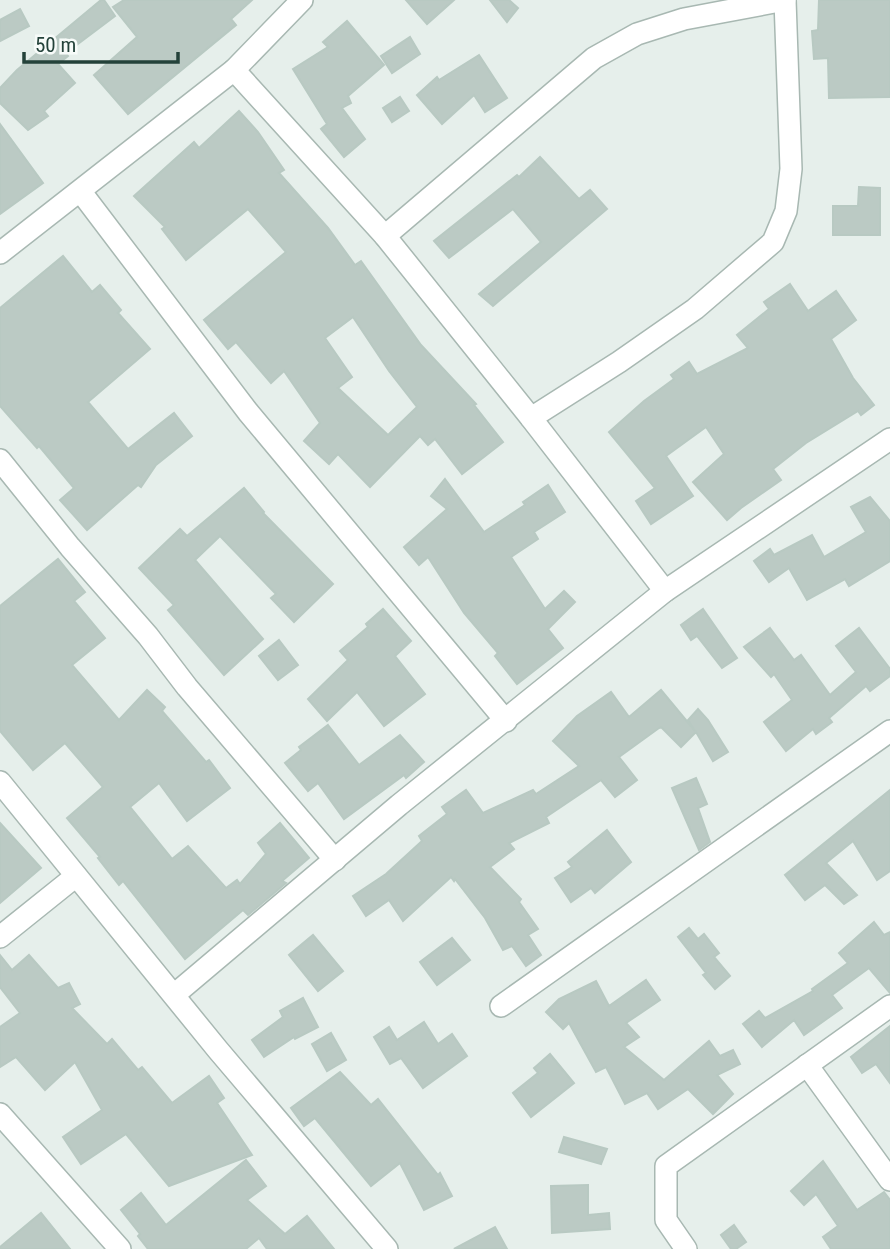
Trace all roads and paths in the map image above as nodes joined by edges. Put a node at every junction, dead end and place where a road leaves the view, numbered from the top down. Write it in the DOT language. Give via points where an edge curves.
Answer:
graph roads {
  1 [pos="302,0"];
  2 [pos="785,0"];
  3 [pos="234,69"];
  4 [pos="81,192"];
  5 [pos="385,236"];
  6 [pos="0,253"];
  7 [pos="531,418"];
  8 [pos="890,438"];
  9 [pos="0,460"];
  10 [pos="665,591"];
  11 [pos="506,721"];
  12 [pos="890,731"];
  13 [pos="0,782"];
  14 [pos="335,860"];
  15 [pos="76,876"];
  16 [pos="0,937"];
  17 [pos="174,995"];
  18 [pos="501,1006"];
  19 [pos="890,1006"];
  20 [pos="807,1065"];
  21 [pos="0,1114"];
  22 [pos="890,1180"];
  23 [pos="120,1249"];
  24 [pos="387,1249"];
  25 [pos="685,1249"];
  1 -- 3 [label="street"];
  2 -- 5 [label="street" via="684,19 636,34 594,58"];
  2 -- 7 [label="street" via="791,169 786,211 773,242 695,309"];
  3 -- 4 [label="street"];
  3 -- 5 [label="street"];
  4 -- 6 [label="street"];
  4 -- 11 [label="street" via="247,412"];
  5 -- 7 [label="street"];
  7 -- 10 [label="street"];
  8 -- 10 [label="street"];
  9 -- 14 [label="street"];
  10 -- 11 [label="street"];
  11 -- 14 [label="street"];
  12 -- 18 [label="street"];
  13 -- 15 [label="street"];
  14 -- 17 [label="street"];
  15 -- 16 [label="street"];
  15 -- 17 [label="street"];
  17 -- 24 [label="street"];
  19 -- 20 [label="street"];
  20 -- 22 [label="street"];
  20 -- 25 [label="street" via="666,1166 666,1220"];
  21 -- 23 [label="street"];
}
